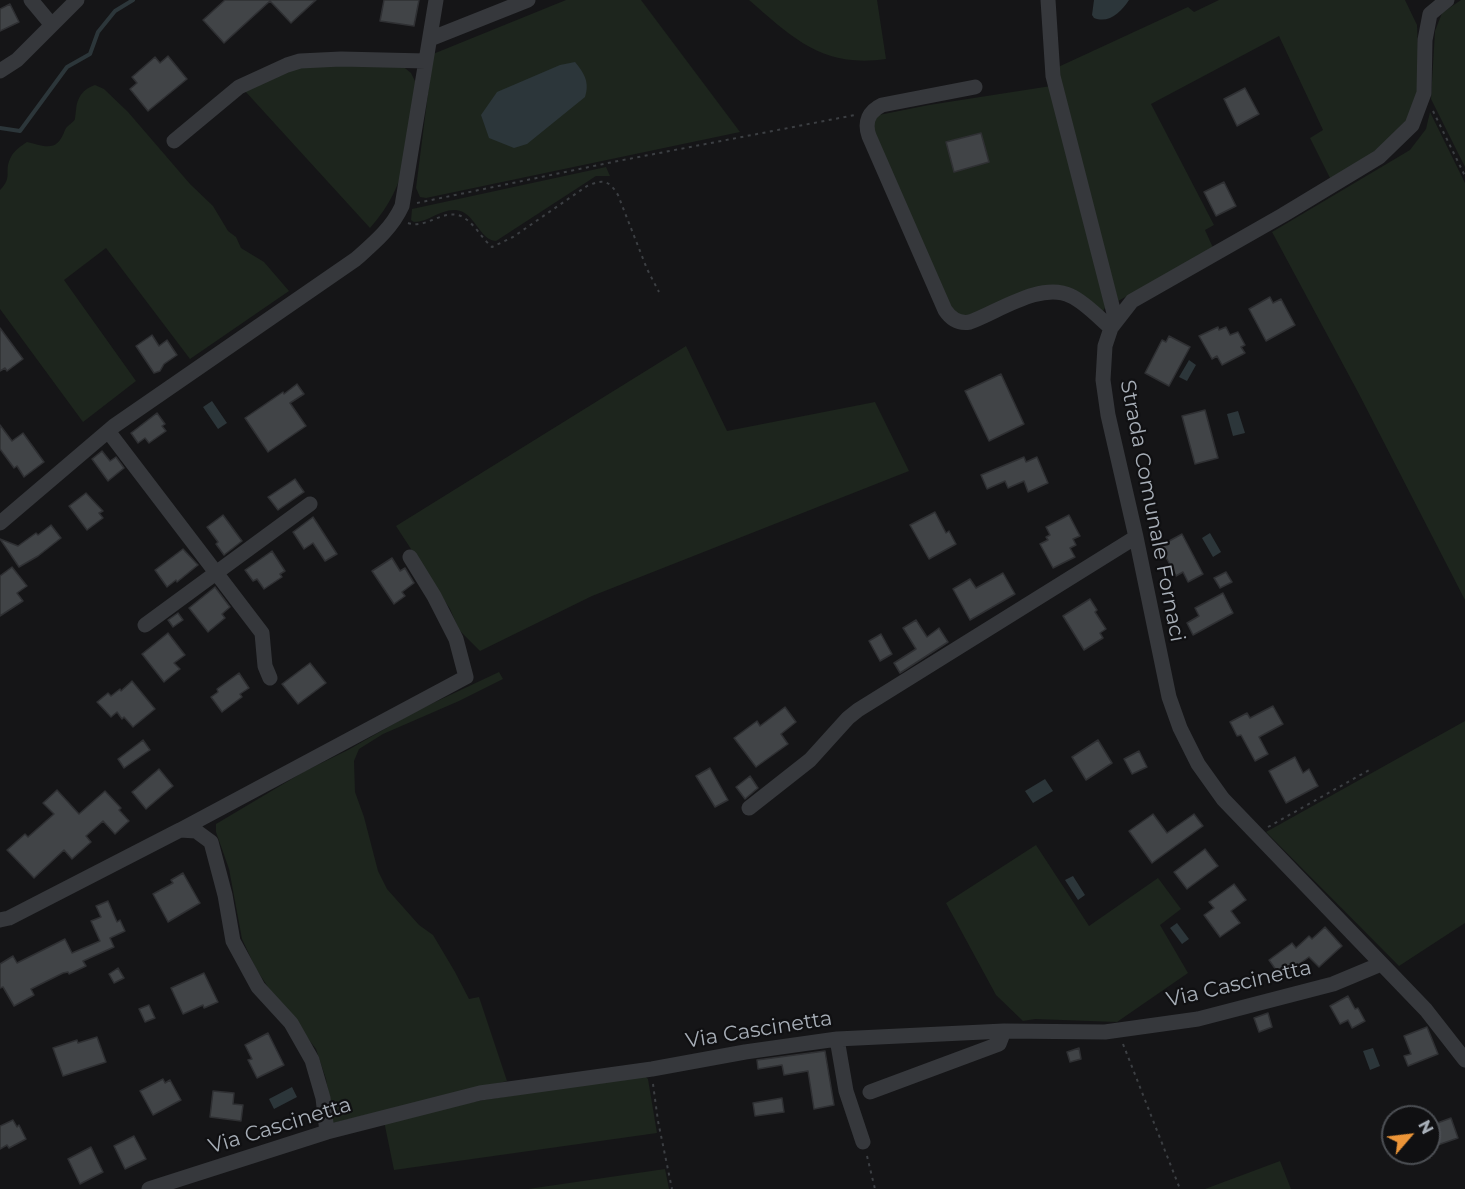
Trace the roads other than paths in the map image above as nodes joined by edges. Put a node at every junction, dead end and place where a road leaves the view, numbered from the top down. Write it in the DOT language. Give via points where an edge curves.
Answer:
graph roads {
  1 [pos="31,0"];
  2 [pos="77,0"];
  3 [pos="436,0"];
  4 [pos="528,0"];
  5 [pos="1048,0"];
  6 [pos="1447,0"];
  7 [pos="51,24"];
  8 [pos="430,39"];
  9 [pos="426,61"];
  10 [pos="0,71"];
  11 [pos="975,87"];
  12 [pos="174,141"];
  13 [pos="1113,325"];
  14 [pos="108,431"];
  15 [pos="310,504"];
  16 [pos="0,523"];
  17 [pos="1136,537"];
  18 [pos="410,557"];
  19 [pos="217,572"];
  20 [pos="146,624"];
  21 [pos="270,678"];
  22 [pos="749,808"];
  23 [pos="180,830"];
  24 [pos="0,920"];
  25 [pos="1381,964"];
  26 [pos="1005,1031"];
  27 [pos="837,1039"];
  28 [pos="1465,1060"];
  29 [pos="870,1092"];
  30 [pos="327,1132"];
  31 [pos="863,1142"];
  32 [pos="149,1189"];
  1 -- 7 [label="street"];
  2 -- 7 [label="street"];
  3 -- 8 [label="street"];
  4 -- 8 [label="street"];
  5 -- 13 [label="street" via="1053,76"];
  6 -- 13 [label="street, Strada Comunale Fornaci" via="1430,15 1425,40 1424,93 1412,124 1380,157 1132,300"];
  7 -- 10 [label="street" via="17,60"];
  8 -- 9 [label="street"];
  9 -- 12 [label="street" via="341,59 287,64 239,87"];
  9 -- 14 [label="street" via="399,213 386,232 356,259"];
  11 -- 13 [label="street" via="890,103 872,111 867,120 869,136 945,310 959,322 970,322 1023,298 1058,293 1076,299"];
  13 -- 17 [label="street, Strada Comunale Fornaci" via="1105,346 1103,380"];
  14 -- 16 [label="street"];
  14 -- 19 [label="street"];
  15 -- 19 [label="street"];
  17 -- 22 [label="street" via="858,710 810,760"];
  17 -- 25 [label="street, Strada Comunale Fornaci" via="1169,697 1198,764 1223,799"];
  18 -- 23 [label="street" via="456,639 466,677"];
  19 -- 20 [label="street"];
  19 -- 21 [label="street" via="262,633 264,666"];
  23 -- 24 [label="street"];
  23 -- 30 [label="street" via="196,831 211,842 233,940 258,987 291,1023 312,1060"];
  25 -- 26 [label="street, Via Cascinetta" via="1333,984 1198,1019 1118,1030"];
  25 -- 28 [label="street, Strada Comunale Fornaci" via="1426,1010"];
  26 -- 27 [label="street, Via Cascinetta"];
  26 -- 29 [label="street" via="999,1044"];
  27 -- 30 [label="street, Via Cascinetta" via="480,1093"];
  27 -- 31 [label="street" via="846,1091"];
  30 -- 32 [label="street, Via Cascinetta"];
}
